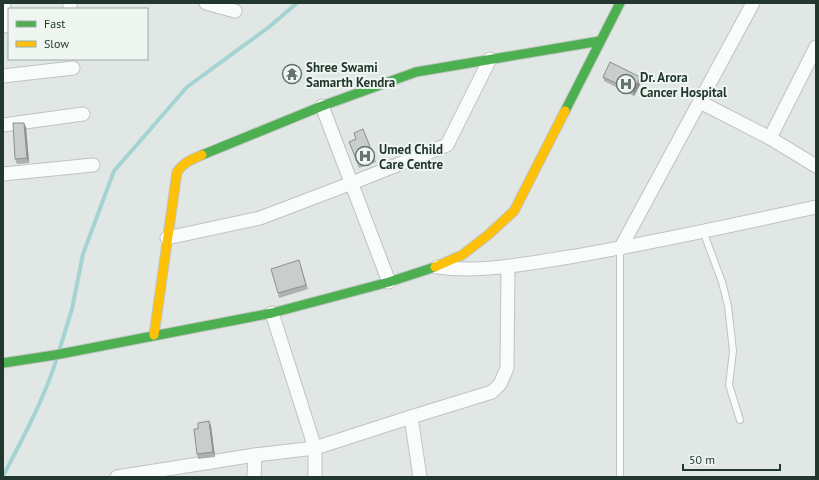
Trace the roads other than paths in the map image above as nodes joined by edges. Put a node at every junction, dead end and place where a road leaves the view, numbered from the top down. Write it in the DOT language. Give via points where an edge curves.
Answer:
graph roads {
  1 [pos="3,3"];
  2 [pos="206,3"];
  3 [pos="620,3"];
  4 [pos="754,3"];
  5 [pos="235,11"];
  6 [pos="6,26"];
  7 [pos="600,41"];
  8 [pos="816,47"];
  9 [pos="490,58"];
  10 [pos="73,68"];
  11 [pos="3,76"];
  12 [pos="700,102"];
  13 [pos="322,106"];
  14 [pos="83,114"];
  15 [pos="3,125"];
  16 [pos="770,138"];
  17 [pos="93,165"];
  18 [pos="816,166"];
  19 [pos="3,174"];
  20 [pos="352,183"];
  21 [pos="816,207"];
  22 [pos="703,231"];
  23 [pos="167,238"];
  24 [pos="620,249"];
  25 [pos="508,266"];
  26 [pos="437,267"];
  27 [pos="389,282"];
  28 [pos="272,313"];
  29 [pos="154,335"];
  30 [pos="3,363"];
  31 [pos="411,417"];
  32 [pos="740,420"];
  33 [pos="315,448"];
  34 [pos="255,455"];
  35 [pos="190,471"];
  36 [pos="117,477"];
  37 [pos="254,477"];
  38 [pos="316,477"];
  39 [pos="420,477"];
  40 [pos="620,477"];
  1 -- 6 [label="street"];
  2 -- 5 [label="street"];
  3 -- 7 [label="street"];
  4 -- 12 [label="street"];
  7 -- 9 [label="street"];
  7 -- 26 [label="street" via="514,211 462,255"];
  8 -- 16 [label="street"];
  9 -- 13 [label="street" via="416,72"];
  9 -- 20 [label="street" via="447,145"];
  10 -- 11 [label="street"];
  12 -- 16 [label="street"];
  12 -- 24 [label="street"];
  13 -- 20 [label="street"];
  13 -- 23 [label="street" via="181,166 177,172"];
  14 -- 15 [label="street"];
  16 -- 18 [label="street"];
  17 -- 19 [label="street"];
  20 -- 23 [label="street" via="260,218"];
  20 -- 27 [label="street"];
  21 -- 22 [label="street"];
  22 -- 24 [label="street"];
  22 -- 32 [label="lane" via="728,306 733,351 729,385"];
  23 -- 29 [label="street"];
  24 -- 25 [label="street"];
  24 -- 40 [label="lane"];
  25 -- 26 [label="street" via="467,269"];
  25 -- 31 [label="street" via="507,368 500,384 492,392"];
  26 -- 27 [label="street"];
  27 -- 28 [label="street"];
  28 -- 29 [label="street"];
  28 -- 33 [label="street"];
  29 -- 30 [label="street"];
  31 -- 33 [label="street"];
  31 -- 39 [label="street"];
  33 -- 34 [label="street"];
  33 -- 38 [label="street"];
  34 -- 35 [label="street"];
  34 -- 37 [label="street"];
  35 -- 36 [label="street"];
}
